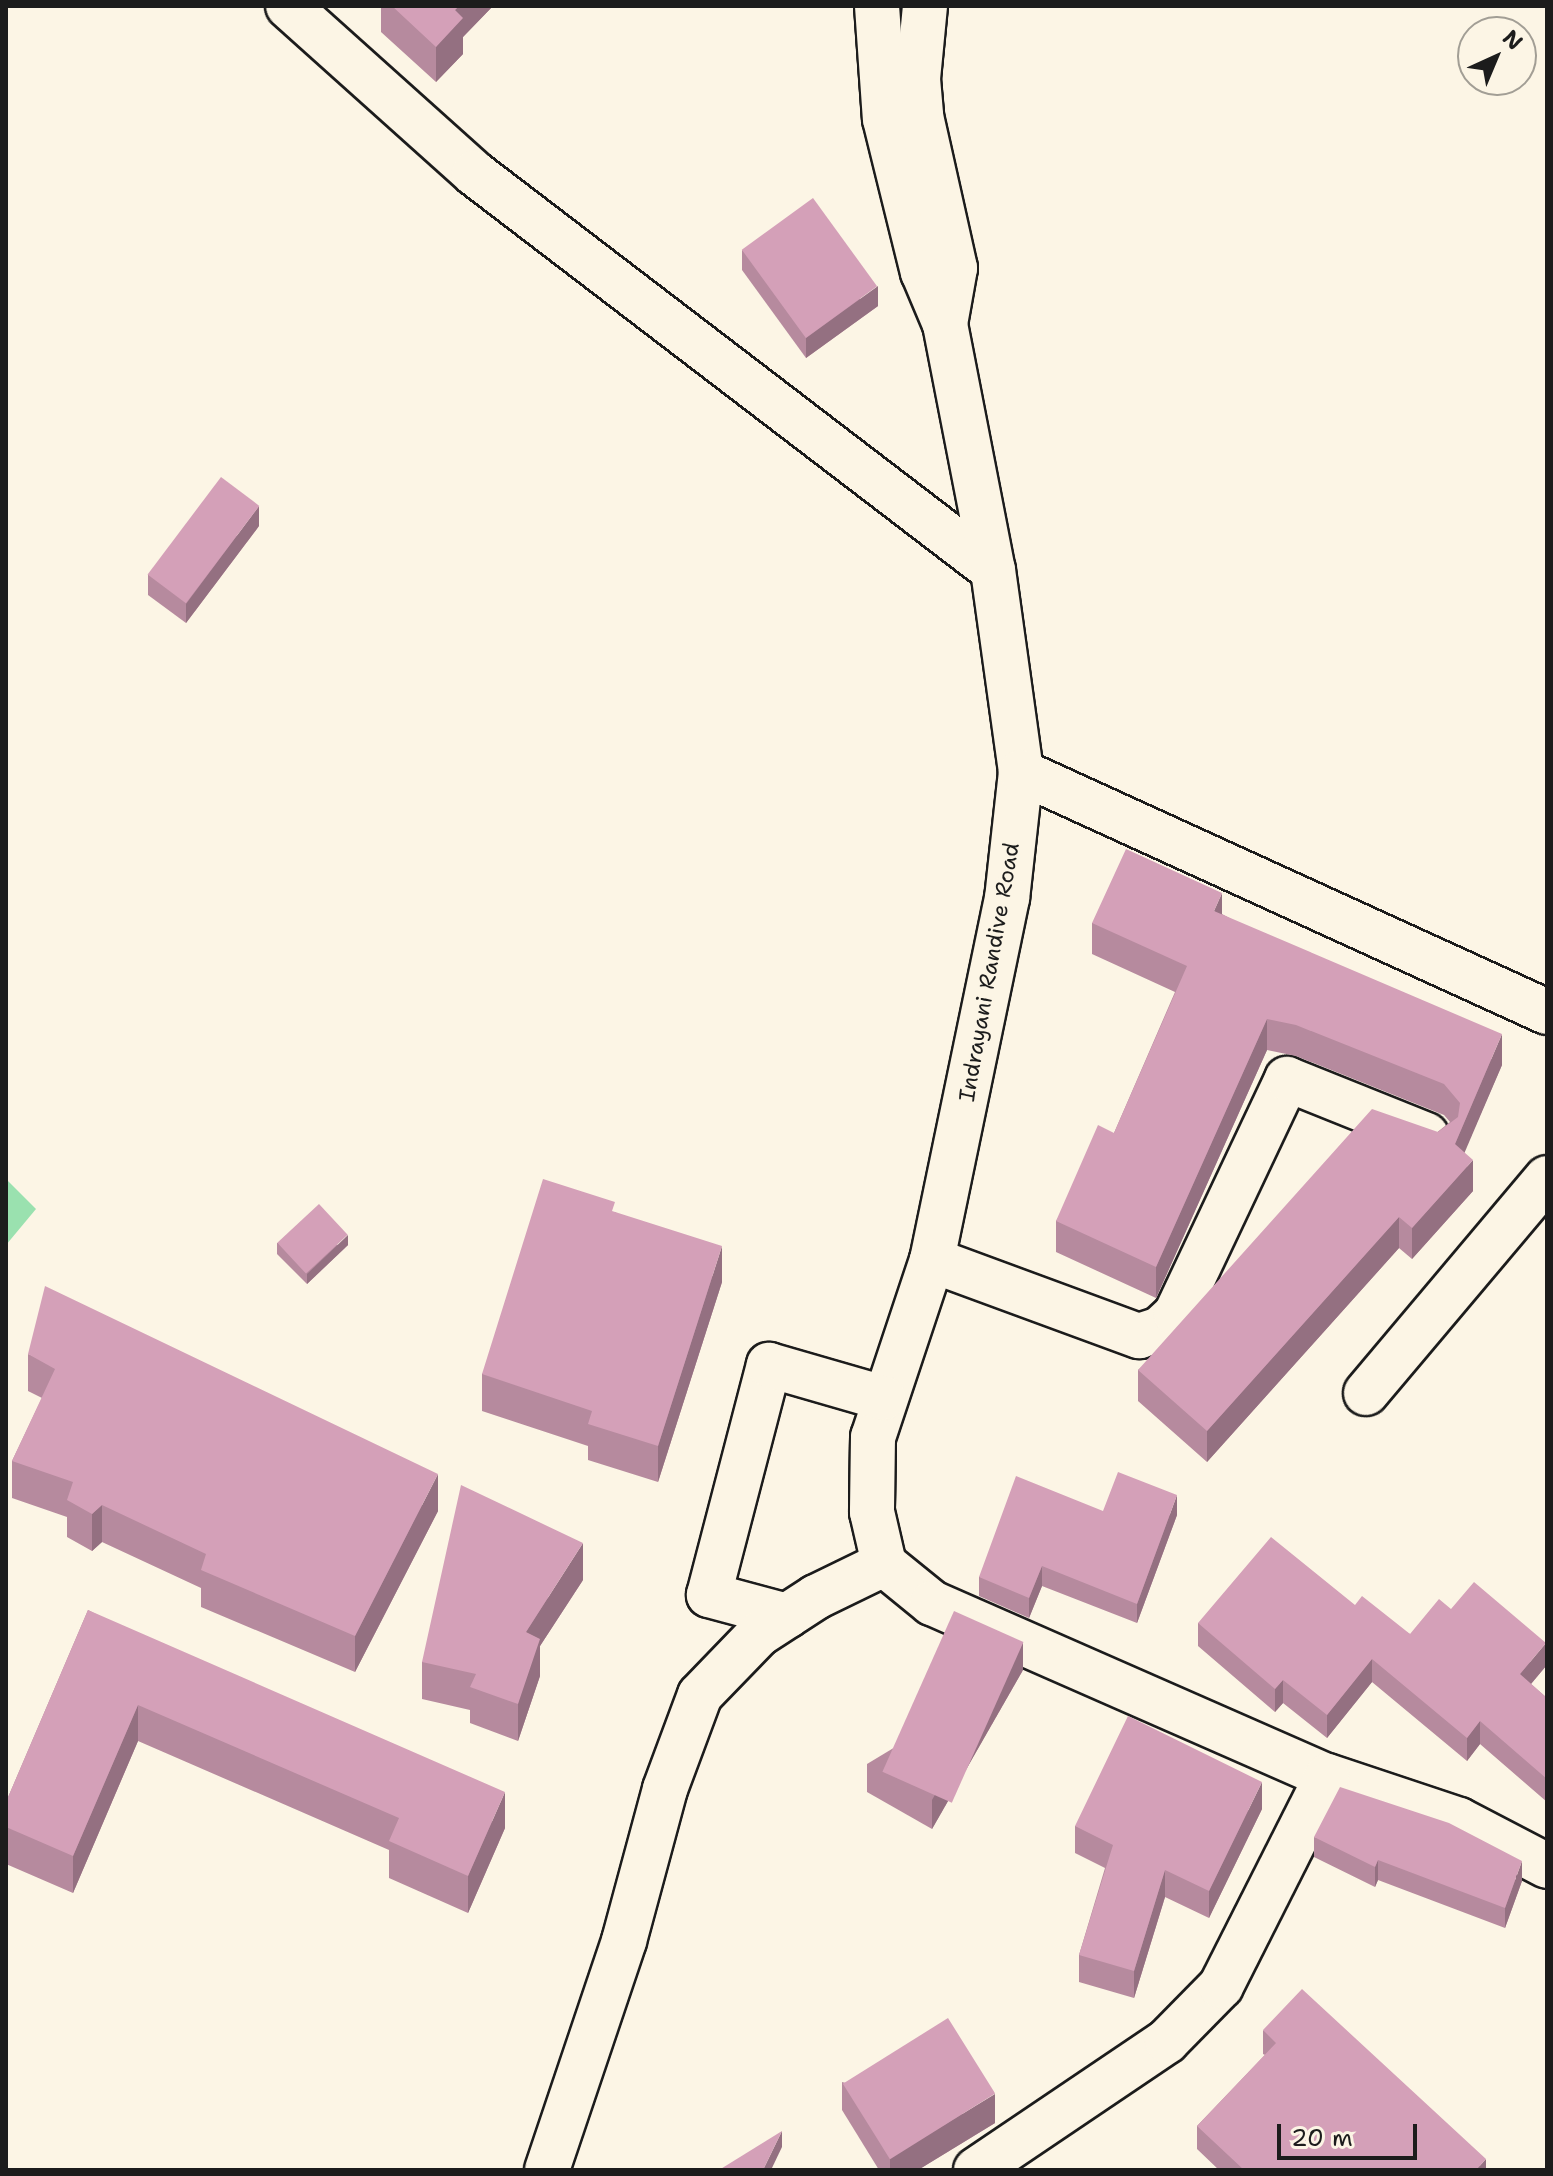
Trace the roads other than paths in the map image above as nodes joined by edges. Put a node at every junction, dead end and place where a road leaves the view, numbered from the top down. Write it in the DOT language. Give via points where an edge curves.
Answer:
graph roads {
  1 [pos="288,6"];
  2 [pos="877,6"];
  3 [pos="925,6"];
  4 [pos="945,324"];
  5 [pos="993,570"];
  6 [pos="1021,772"];
  7 [pos="1547,1012"];
  8 [pos="1435,1138"];
  9 [pos="1547,1178"];
  10 [pos="932,1260"];
  11 [pos="1366,1393"];
  12 [pos="883,1398"];
  13 [pos="884,1564"];
  14 [pos="787,1616"];
  15 [pos="1327,1776"];
  16 [pos="1547,1866"];
  17 [pos="547,2170"];
  18 [pos="976,2170"];
  1 -- 5 [label="street" via="474,173"];
  2 -- 4 [label="street, Indrayani Randive Road" via="885,119 923,272"];
  3 -- 4 [label="street, Indrayani Randive Road" via="918,79 921,116 955,268"];
  4 -- 5 [label="street, Indrayani Randive Road"];
  5 -- 6 [label="street, Indrayani Randive Road"];
  6 -- 7 [label="street"];
  6 -- 10 [label="street, Indrayani Randive Road" via="1007,898"];
  8 -- 10 [label="street" via="1287,1079 1176,1314 1160,1329 1139,1336"];
  9 -- 11 [label="street"];
  10 -- 12 [label="street, Indrayani Randive Road"];
  12 -- 13 [label="street, Indrayani Randive Road" via="873,1437 872,1512"];
  12 -- 14 [label="street" via="769,1365 709,1595"];
  13 -- 14 [label="street"];
  13 -- 15 [label="street" via="932,1603"];
  14 -- 17 [label="street" via="759,1634 700,1695 665,1789 624,1941"];
  15 -- 16 [label="street" via="1459,1820"];
  15 -- 18 [label="street" via="1221,1986 1167,2041"];
}
